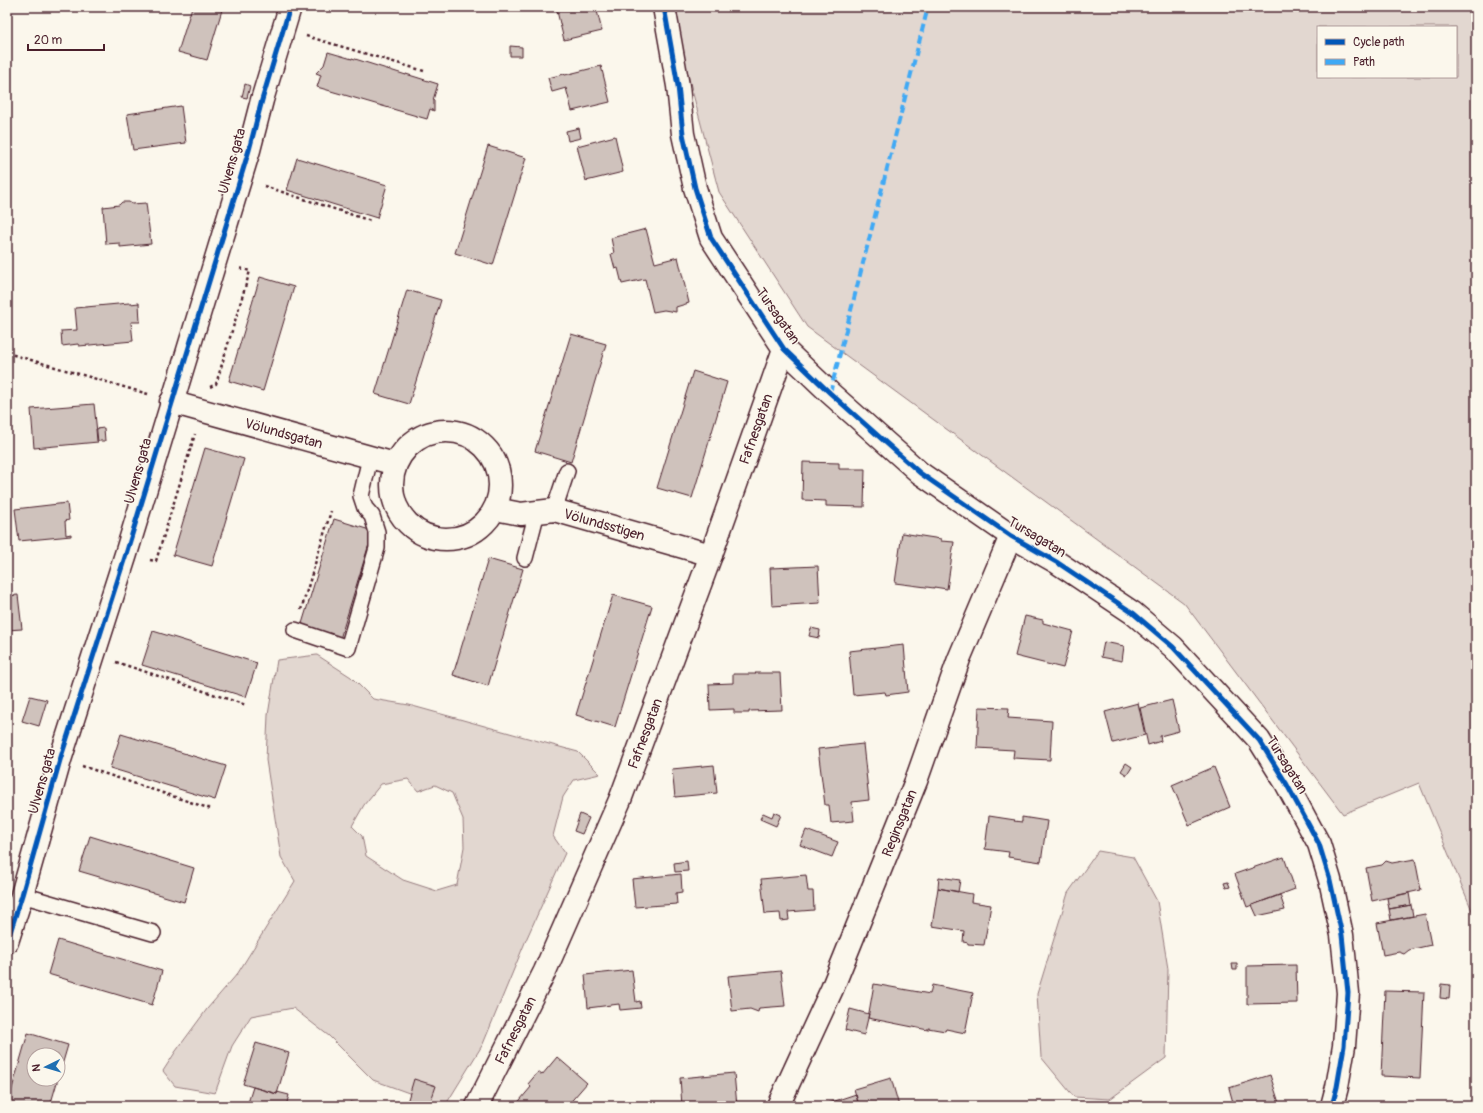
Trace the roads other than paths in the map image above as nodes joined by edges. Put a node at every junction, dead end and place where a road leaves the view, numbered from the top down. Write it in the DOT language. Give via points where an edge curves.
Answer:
graph roads {
  1 [pos="290,7"];
  2 [pos="664,7"];
  3 [pos="784,349"];
  4 [pos="171,402"];
  5 [pos="370,458"];
  6 [pos="396,464"];
  7 [pos="566,472"];
  8 [pos="495,509"];
  9 [pos="546,511"];
  10 [pos="1011,536"];
  11 [pos="711,555"];
  12 [pos="525,558"];
  13 [pos="295,630"];
  14 [pos="22,895"];
  15 [pos="153,933"];
  16 [pos="7,942"];
  17 [pos="477,1106"];
  18 [pos="778,1106"];
  19 [pos="1332,1106"];
  1 -- 4 [label="street, Ulvens gata"];
  2 -- 3 [label="street, Tursagatan" via="678,86 683,134 695,188 712,238"];
  3 -- 10 [label="street, Tursagatan" via="920,474"];
  3 -- 11 [label="street, Fafnesgatan"];
  4 -- 5 [label="street, Völundsgatan"];
  4 -- 14 [label="street, Ulvens gata" via="126,554 60,760"];
  5 -- 6 [label="street, Völundsgatan"];
  5 -- 13 [label="lane" via="361,496 377,532 377,548 348,648"];
  6 -- 8 [label="street" via="391,483 394,502 403,519 417,531 438,540 457,539 475,532 489,519"];
  6 -- 8 [label="street" via="405,449 419,437 438,431 456,431 478,441 491,454 499,472 500,490"];
  7 -- 9 [label="lane"];
  8 -- 9 [label="street, Völundsstigen" via="521,514"];
  9 -- 11 [label="street, Völundsstigen"];
  9 -- 12 [label="lane"];
  10 -- 18 [label="street, Reginsgatan" via="959,659 916,780 832,988"];
  10 -- 19 [label="street, Tursagatan" via="1058,563 1133,613 1173,647 1259,740 1286,783 1319,844 1342,935 1348,993 1344,1046"];
  11 -- 17 [label="street, Fafnesgatan" via="620,800 545,971"];
  14 -- 15 [label="lane"];
  14 -- 16 [label="street, Ulvens gata"];
}
